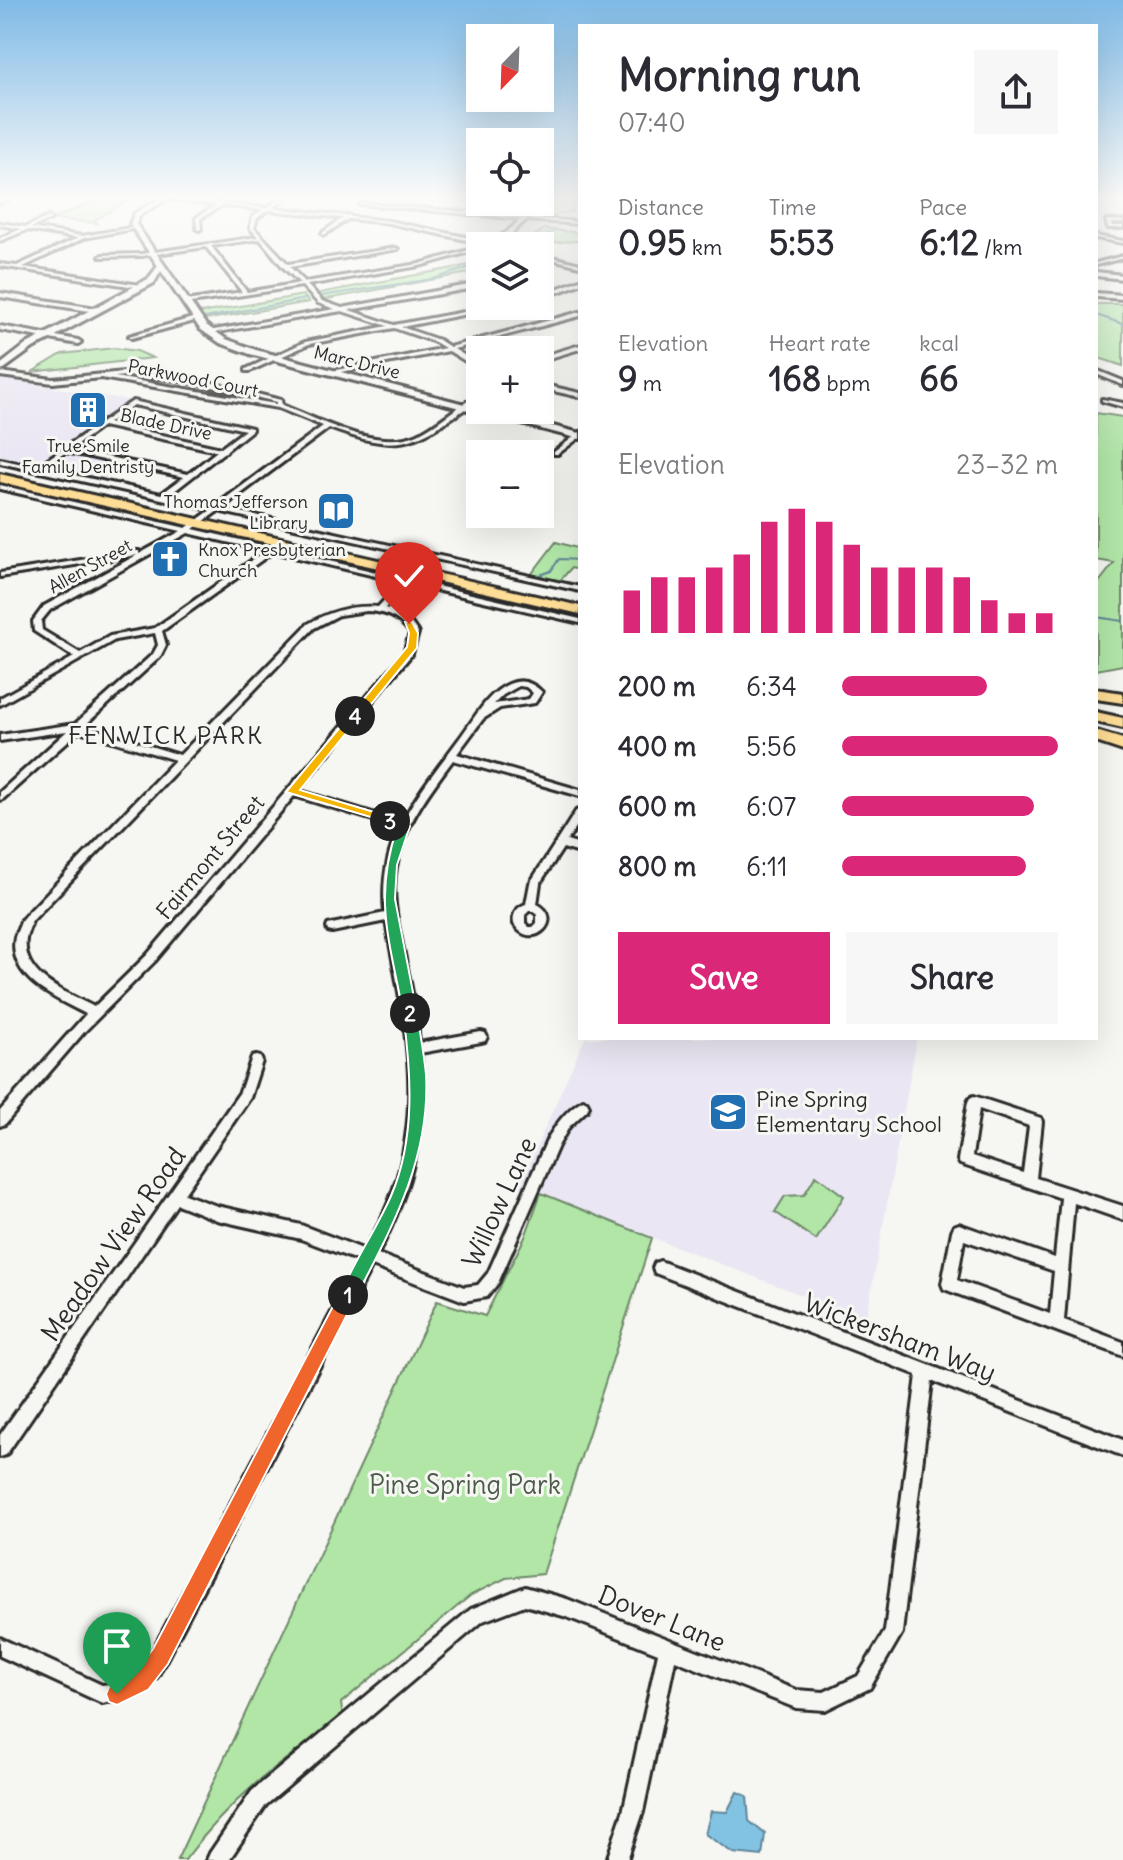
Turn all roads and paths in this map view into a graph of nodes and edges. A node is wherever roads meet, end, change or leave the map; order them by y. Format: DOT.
graph roads {
  1 [pos="132,286"];
  2 [pos="168,286"];
  3 [pos="239,286"];
  4 [pos="290,286"];
  5 [pos="303,286"];
  6 [pos="140,287"];
  7 [pos="466,287"];
  8 [pos="169,290"];
  9 [pos="245,293"];
  10 [pos="0,295"];
  11 [pos="1098,295"];
  12 [pos="1123,297"];
  13 [pos="186,303"];
  14 [pos="96,310"];
  15 [pos="337,310"];
  16 [pos="466,313"];
  17 [pos="578,315"];
  18 [pos="196,319"];
  19 [pos="392,327"];
  20 [pos="0,328"];
  21 [pos="208,333"];
  22 [pos="132,336"];
  23 [pos="48,337"];
  24 [pos="78,342"];
  25 [pos="578,348"];
  26 [pos="450,349"];
  27 [pos="568,351"];
  28 [pos="554,355"];
  29 [pos="578,356"];
  30 [pos="273,357"];
  31 [pos="466,359"];
  32 [pos="1,368"];
  33 [pos="248,370"];
  34 [pos="330,372"];
  35 [pos="1098,373"];
  36 [pos="1123,383"];
  37 [pos="554,389"];
  38 [pos="578,395"];
  39 [pos="1104,400"];
  40 [pos="1123,405"];
  41 [pos="464,407"];
  42 [pos="102,424"];
  43 [pos="328,426"];
  44 [pos="578,435"];
  45 [pos="578,436"];
  46 [pos="66,450"];
  47 [pos="224,451"];
  48 [pos="556,453"];
  49 [pos="0,461"];
  50 [pos="37,469"];
  51 [pos="0,471"];
  52 [pos="190,476"];
  53 [pos="0,478"];
  54 [pos="0,487"];
  55 [pos="108,490"];
  56 [pos="162,497"];
  57 [pos="203,520"];
  58 [pos="276,545"];
  59 [pos="156,548"];
  60 [pos="107,560"];
  61 [pos="115,570"];
  62 [pos="0,575"];
  63 [pos="490,575"];
  64 [pos="406,581"];
  65 [pos="416,583"];
  66 [pos="578,589"];
  67 [pos="500,597"];
  68 [pos="578,599"];
  69 [pos="578,610"];
  70 [pos="384,611"];
  71 [pos="578,620"];
  72 [pos="158,630"];
  73 [pos="80,657"];
  74 [pos="1123,689"];
  75 [pos="1098,693"];
  76 [pos="1098,693"];
  77 [pos="1123,698"];
  78 [pos="0,702"];
  79 [pos="480,717"];
  80 [pos="1098,717"];
  81 [pos="1123,723"];
  82 [pos="77,727"];
  83 [pos="1098,728"];
  84 [pos="1123,733"];
  85 [pos="1098,737"];
  86 [pos="0,738"];
  87 [pos="1123,745"];
  88 [pos="452,756"];
  89 [pos="182,759"];
  90 [pos="292,792"];
  91 [pos="578,792"];
  92 [pos="0,797"];
  93 [pos="578,816"];
  94 [pos="404,826"];
  95 [pos="560,843"];
  96 [pos="578,848"];
  97 [pos="531,908"];
  98 [pos="391,916"];
  99 [pos="332,928"];
  100 [pos="95,1013"];
  101 [pos="481,1037"];
  102 [pos="416,1049"];
  103 [pos="256,1061"];
  104 [pos="583,1106"];
  105 [pos="0,1120"];
  106 [pos="1029,1182"];
  107 [pos="1068,1195"];
  108 [pos="175,1197"];
  109 [pos="1123,1213"];
  110 [pos="368,1256"];
  111 [pos="1061,1267"];
  112 [pos="660,1268"];
  113 [pos="1056,1325"];
  114 [pos="1123,1349"];
  115 [pos="925,1373"];
  116 [pos="1123,1448"];
  117 [pos="0,1449"];
  118 [pos="0,1647"];
  119 [pos="668,1649"];
  120 [pos="217,1860"];
  121 [pos="617,1860"];
  1 -- 6 [label="street"];
  2 -- 8 [label="street, Marc Drive"];
  3 -- 9 [label="street"];
  4 -- 9 [label="street"];
  5 -- 15 [label="street"];
  6 -- 8 [label="street"];
  6 -- 14 [label="street"];
  7 -- 15 [label="street"];
  8 -- 13 [label="street, Marc Drive"];
  9 -- 13 [label="street"];
  10 -- 14 [label="street"];
  11 -- 12 [label="street"];
  13 -- 18 [label="street, Marc Drive"];
  14 -- 23 [label="street"];
  15 -- 19 [label="street"];
  15 -- 21 [label="street"];
  16 -- 19 [label="street"];
  17 -- 26 [label="street"];
  18 -- 21 [label="street, Marc Drive"];
  18 -- 22 [label="street"];
  19 -- 26 [label="street"];
  19 -- 30 [label="street"];
  20 -- 23 [label="street"];
  21 -- 30 [label="street, Marc Drive"];
  23 -- 24 [label="street"];
  23 -- 32 [label="street"];
  25 -- 27 [label="street"];
  26 -- 31 [label="street"];
  26 -- 34 [label="street"];
  27 -- 28 [label="street"];
  27 -- 29 [label="street"];
  30 -- 33 [label="street"];
  30 -- 34 [label="street, Marc Drive"];
  32 -- 43 [label="street, Parkwood Court"];
  34 -- 41 [label="street, Marc Drive"];
  35 -- 36 [label="street"];
  37 -- 38 [label="street"];
  39 -- 40 [label="street"];
  41 -- 43 [label="street, Parkwood Court"];
  41 -- 44 [label="street, Marc Drive"];
  42 -- 46 [label="street"];
  42 -- 47 [label="street, Blade Drive"];
  42 -- 47 [label="street"];
  43 -- 57 [label="street, Allen Street"];
  45 -- 48 [label="street"];
  46 -- 50 [label="street"];
  46 -- 52 [label="street"];
  47 -- 52 [label="street"];
  49 -- 50 [label="street"];
  50 -- 55 [label="street"];
  51 -- 55 [label="highway"];
  52 -- 56 [label="street"];
  53 -- 57 [label="highway"];
  54 -- 57 [label="street"];
  55 -- 56 [label="street"];
  55 -- 57 [label="highway"];
  56 -- 57 [label="street"];
  57 -- 58 [label="highway"];
  57 -- 59 [label="street, Allen Street"];
  57 -- 63 [label="highway"];
  58 -- 64 [label="street"];
  58 -- 67 [label="highway"];
  58 -- 72 [label="street"];
  59 -- 60 [label="street"];
  59 -- 61 [label="street, Allen Street"];
  60 -- 61 [label="street"];
  60 -- 62 [label="street"];
  61 -- 73 [label="street, Allen Street"];
  63 -- 66 [label="street"];
  63 -- 68 [label="highway"];
  64 -- 65 [label="street"];
  64 -- 70 [label="street"];
  65 -- 67 [label="street"];
  65 -- 70 [label="street"];
  67 -- 69 [label="highway"];
  67 -- 71 [label="street"];
  70 -- 89 [label="street"];
  70 -- 90 [label="street, Fairmont Street"];
  72 -- 73 [label="street"];
  72 -- 82 [label="street"];
  73 -- 78 [label="street"];
  74 -- 75 [label="highway"];
  76 -- 77 [label="highway"];
  79 -- 88 [label="street"];
  80 -- 81 [label="highway"];
  82 -- 86 [label="street"];
  82 -- 89 [label="street"];
  82 -- 92 [label="street"];
  83 -- 84 [label="highway"];
  85 -- 87 [label="highway"];
  88 -- 91 [label="street"];
  88 -- 94 [label="street"];
  89 -- 100 [label="street"];
  90 -- 94 [label="street"];
  90 -- 100 [label="street, Fairmont Street"];
  93 -- 95 [label="street"];
  94 -- 98 [label="street"];
  95 -- 96 [label="street"];
  95 -- 97 [label="street"];
  98 -- 99 [label="street"];
  98 -- 102 [label="street"];
  100 -- 105 [label="street, Fairmont Street"];
  101 -- 102 [label="street"];
  102 -- 110 [label="street"];
  103 -- 108 [label="street, Meadow View Road"];
  104 -- 110 [label="street, Willow Lane"];
  106 -- 106 [label="street"];
  106 -- 107 [label="street"];
  107 -- 109 [label="street"];
  107 -- 111 [label="street"];
  108 -- 110 [label="street, Willow Lane"];
  108 -- 117 [label="street, Meadow View Road"];
  110 -- 118 [label="street"];
  111 -- 113 [label="street"];
  111 -- 113 [label="street"];
  112 -- 115 [label="street, Wickersham Way"];
  113 -- 114 [label="street"];
  115 -- 116 [label="street, Wickersham Way"];
  115 -- 119 [label="street, Dover Lane"];
  119 -- 120 [label="street, Dover Lane"];
  119 -- 121 [label="street"];
}
